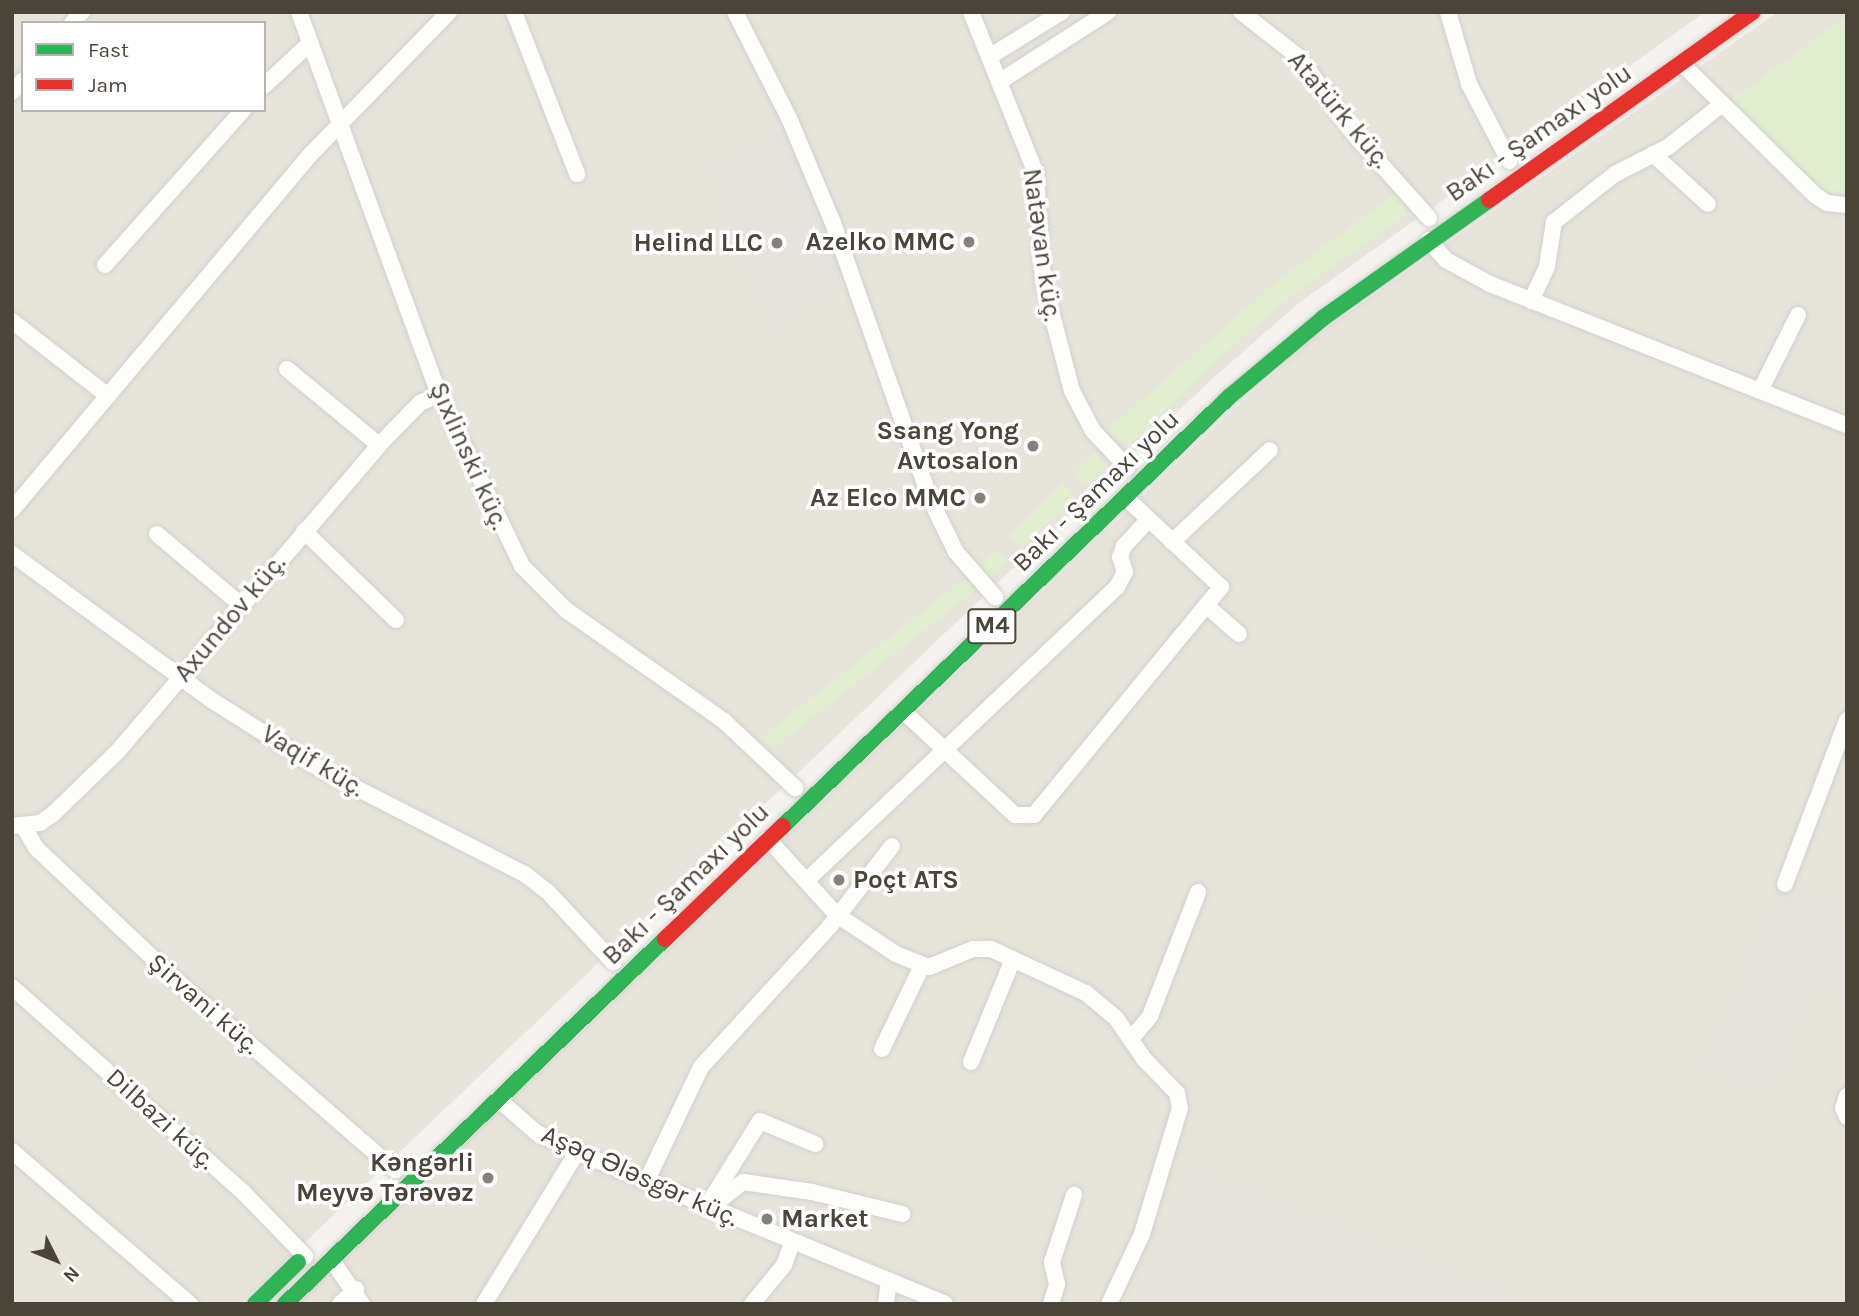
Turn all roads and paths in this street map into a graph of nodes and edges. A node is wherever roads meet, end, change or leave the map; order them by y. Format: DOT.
graph roads {
  1 [pos="299,12"];
  2 [pos="449,12"];
  3 [pos="514,12"];
  4 [pos="735,12"];
  5 [pos="971,12"];
  6 [pos="1062,12"];
  7 [pos="1108,12"];
  8 [pos="1241,12"];
  9 [pos="1448,12"];
  10 [pos="1753,12"];
  11 [pos="308,45"];
  12 [pos="989,57"];
  13 [pos="1681,62"];
  14 [pos="999,82"];
  15 [pos="266,84"];
  16 [pos="1721,105"];
  17 [pos="241,112"];
  18 [pos="342,120"];
  19 [pos="1653,154"];
  20 [pos="1510,161"];
  21 [pos="577,174"];
  22 [pos="1708,204"];
  23 [pos="1847,205"];
  24 [pos="1429,218"];
  25 [pos="1429,240"];
  26 [pos="106,265"];
  27 [pos="1531,301"];
  28 [pos="1798,315"];
  29 [pos="12,321"];
  30 [pos="287,369"];
  31 [pos="1760,391"];
  32 [pos="439,394"];
  33 [pos="108,397"];
  34 [pos="1847,425"];
  35 [pos="379,445"];
  36 [pos="1270,450"];
  37 [pos="1144,451"];
  38 [pos="1123,472"];
  39 [pos="1125,497"];
  40 [pos="12,510"];
  41 [pos="1148,520"];
  42 [pos="304,531"];
  43 [pos="158,534"];
  44 [pos="1172,542"];
  45 [pos="12,554"];
  46 [pos="1010,582"];
  47 [pos="990,601"];
  48 [pos="241,606"];
  49 [pos="1208,607"];
  50 [pos="397,620"];
  51 [pos="1239,634"];
  52 [pos="181,676"];
  53 [pos="903,711"];
  54 [pos="1847,720"];
  55 [pos="944,751"];
  56 [pos="795,788"];
  57 [pos="18,827"];
  58 [pos="768,839"];
  59 [pos="892,846"];
  60 [pos="806,881"];
  61 [pos="1785,884"];
  62 [pos="1198,892"];
  63 [pos="837,915"];
  64 [pos="1013,959"];
  65 [pos="612,963"];
  66 [pos="922,966"];
  67 [pos="12,987"];
  68 [pos="1131,1039"];
  69 [pos="882,1049"];
  70 [pos="971,1062"];
  71 [pos="1847,1096"];
  72 [pos="498,1099"];
  73 [pos="1847,1117"];
  74 [pos="815,1144"];
  75 [pos="12,1151"];
  76 [pos="577,1152"];
  77 [pos="395,1170"];
  78 [pos="646,1182"];
  79 [pos="1074,1195"];
  80 [pos="709,1207"];
  81 [pos="902,1214"];
  82 [pos="792,1243"];
  83 [pos="310,1251"];
  84 [pos="331,1259"];
  85 [pos="889,1280"];
  86 [pos="359,1296"];
  87 [pos="190,1304"];
  88 [pos="255,1304"];
  89 [pos="285,1304"];
  90 [pos="340,1304"];
  91 [pos="484,1304"];
  92 [pos="752,1304"];
  93 [pos="886,1304"];
  94 [pos="945,1304"];
  95 [pos="1051,1304"];
  96 [pos="1109,1304"];
  1 -- 11 [label="street, Şıxlinski küç."];
  2 -- 18 [label="street"];
  3 -- 21 [label="street"];
  4 -- 47 [label="street"];
  5 -- 12 [label="street, Natəvan küç."];
  6 -- 12 [label="street"];
  7 -- 14 [label="street"];
  8 -- 24 [label="street, Atatürk küç."];
  9 -- 20 [label="street"];
  10 -- 13 [label="highway, Bakı - Şamaxı yolu / M4"];
  11 -- 15 [label="street"];
  11 -- 18 [label="street, Şıxlinski küç."];
  12 -- 14 [label="street, Natəvan küç."];
  13 -- 16 [label="street"];
  13 -- 25 [label="highway, Bakı - Şamaxı yolu / M4"];
  14 -- 38 [label="street, Natəvan küç."];
  16 -- 19 [label="street"];
  16 -- 23 [label="street"];
  17 -- 26 [label="street"];
  18 -- 32 [label="street, Şıxlinski küç."];
  18 -- 33 [label="street"];
  19 -- 22 [label="street"];
  19 -- 27 [label="street"];
  25 -- 27 [label="street"];
  25 -- 39 [label="highway, Bakı - Şamaxı yolu / M4"];
  27 -- 31 [label="street"];
  28 -- 31 [label="street"];
  29 -- 33 [label="street"];
  30 -- 35 [label="street"];
  31 -- 34 [label="street"];
  32 -- 35 [label="street, Axundov küç."];
  32 -- 56 [label="street, Şıxlinski küç."];
  33 -- 40 [label="street"];
  35 -- 42 [label="street, Axundov küç."];
  36 -- 44 [label="street"];
  37 -- 38 [label="highway, Bakı - Şamaxı yolu"];
  39 -- 41 [label="street"];
  39 -- 53 [label="highway, Bakı - Şamaxı yolu / M4"];
  41 -- 44 [label="street"];
  41 -- 55 [label="street"];
  42 -- 48 [label="street, Axundov küç."];
  42 -- 50 [label="street"];
  43 -- 48 [label="street"];
  44 -- 49 [label="street"];
  45 -- 52 [label="street, Vaqif küç."];
  46 -- 47 [label="highway, Bakı - Şamaxı yolu / M4"];
  48 -- 52 [label="street, Axundov küç."];
  49 -- 51 [label="street"];
  49 -- 55 [label="street"];
  52 -- 57 [label="street, Axundov küç."];
  52 -- 65 [label="street, Vaqif küç."];
  53 -- 55 [label="street"];
  53 -- 58 [label="highway, Bakı - Şamaxı yolu / M4"];
  54 -- 61 [label="street"];
  55 -- 60 [label="street"];
  57 -- 77 [label="street, Şirvani küç."];
  58 -- 60 [label="street"];
  58 -- 72 [label="highway, Bakı - Şamaxı yolu / M4"];
  59 -- 63 [label="street"];
  60 -- 63 [label="street"];
  62 -- 68 [label="street"];
  63 -- 66 [label="street"];
  63 -- 78 [label="street"];
  64 -- 66 [label="street"];
  64 -- 68 [label="street"];
  64 -- 70 [label="street"];
  66 -- 69 [label="street"];
  67 -- 83 [label="street, Dilbazi küç."];
  68 -- 96 [label="street"];
  71 -- 73 [label="street"];
  72 -- 76 [label="street, Aşəq Ələsgər küç."];
  72 -- 84 [label="highway, Bakı - Şamaxı yolu / M4"];
  74 -- 80 [label="street"];
  75 -- 87 [label="street"];
  76 -- 78 [label="street, Aşəq Ələsgər küç."];
  76 -- 91 [label="street"];
  78 -- 80 [label="street, Aşəq Ələsgər küç."];
  79 -- 95 [label="street"];
  80 -- 81 [label="street"];
  80 -- 82 [label="street, Aşəq Ələsgər küç."];
  82 -- 85 [label="street, Aşəq Ələsgər küç."];
  82 -- 92 [label="street"];
  83 -- 88 [label="highway"];
  84 -- 86 [label="street"];
  84 -- 89 [label="highway, Bakı - Şamaxı yolu / M4"];
  85 -- 93 [label="street"];
  85 -- 94 [label="street, Aşəq Ələsgər küç."];
  86 -- 90 [label="street"];
}
